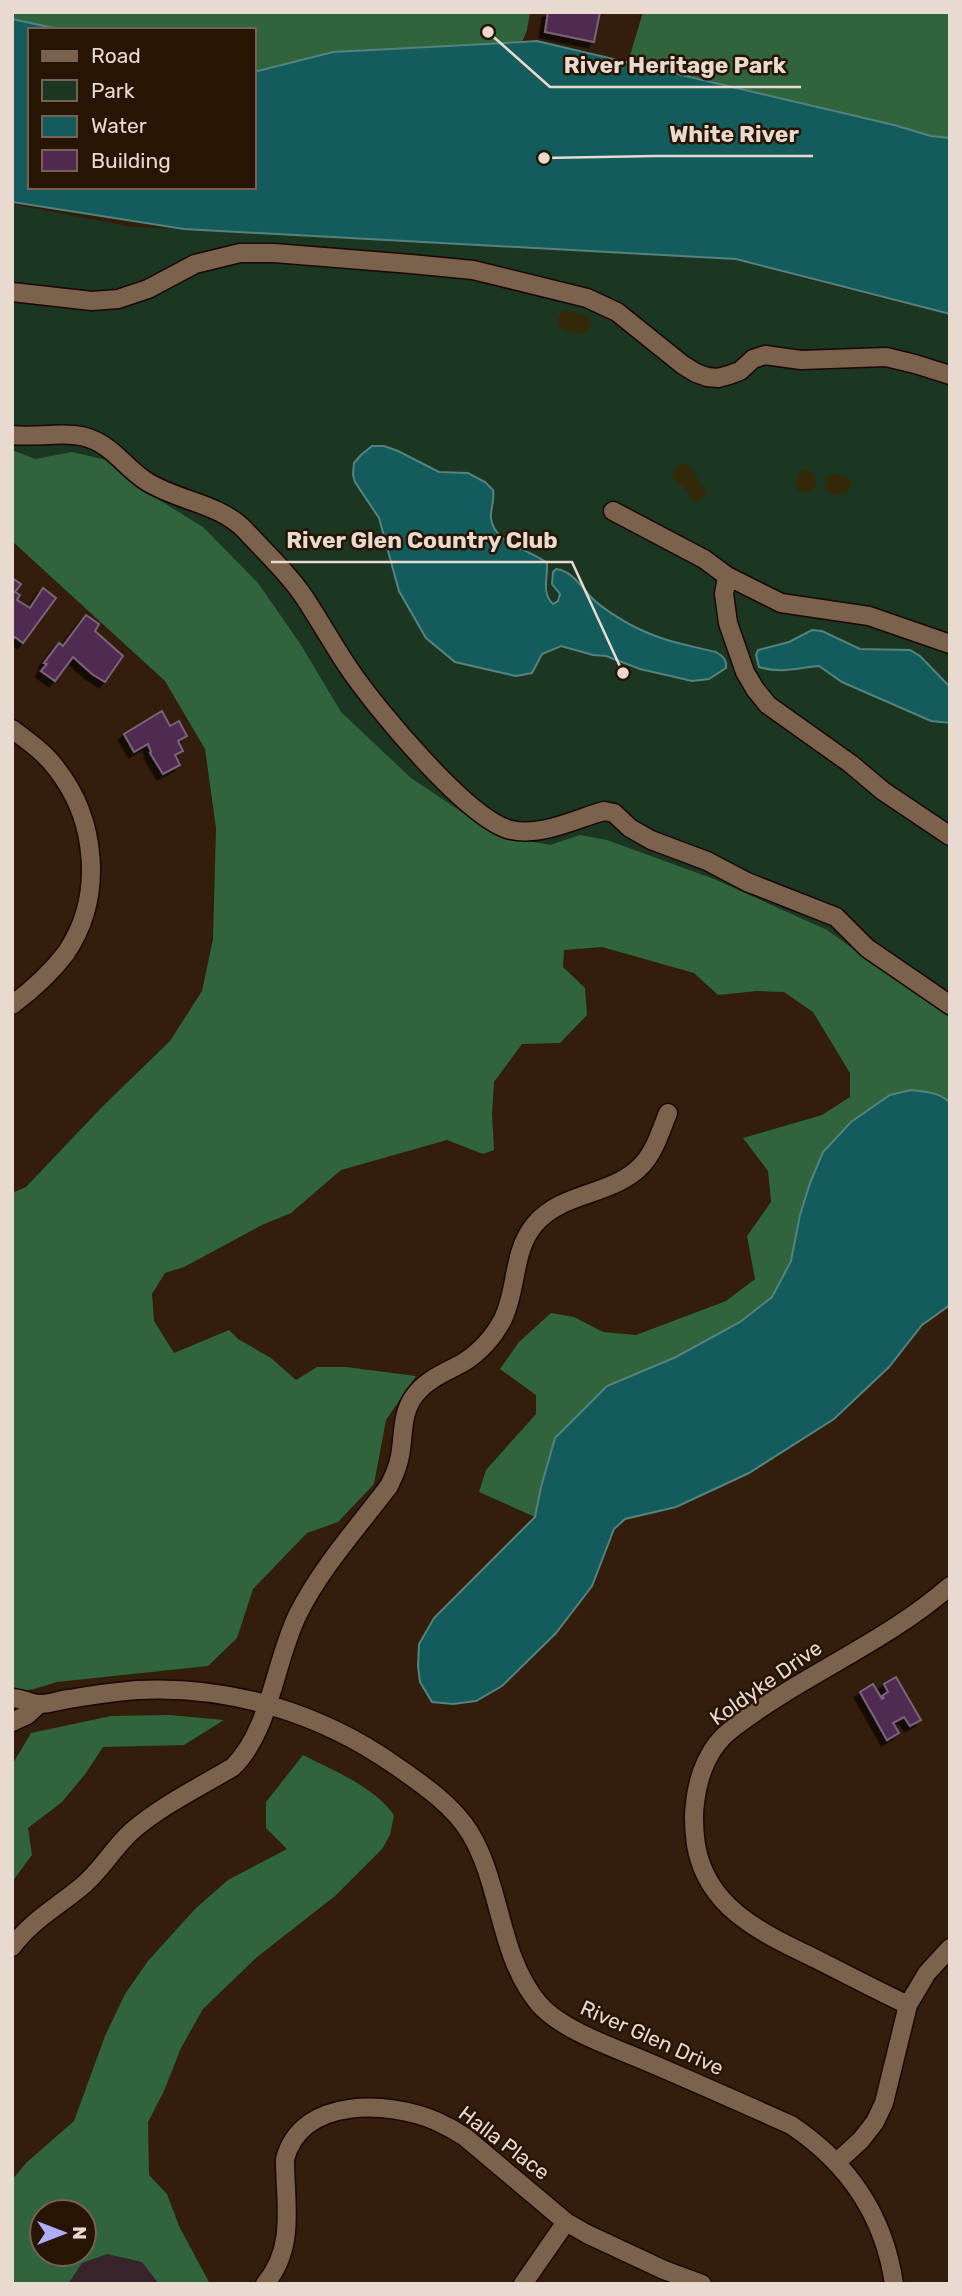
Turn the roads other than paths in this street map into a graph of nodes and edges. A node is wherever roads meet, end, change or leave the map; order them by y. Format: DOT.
graph roads {
  1 [pos="12,292"];
  2 [pos="950,376"];
  3 [pos="12,435"];
  4 [pos="613,511"];
  5 [pos="727,576"];
  6 [pos="950,644"];
  7 [pos="12,729"];
  8 [pos="950,836"];
  9 [pos="12,1005"];
  10 [pos="950,1005"];
  11 [pos="668,1113"];
  12 [pos="950,1586"];
  13 [pos="12,1698"];
  14 [pos="39,1704"];
  15 [pos="268,1704"];
  16 [pos="12,1722"];
  17 [pos="12,1947"];
  18 [pos="950,1948"];
  19 [pos="908,2005"];
  20 [pos="837,2162"];
  21 [pos="566,2222"];
  22 [pos="265,2284"];
  23 [pos="523,2284"];
  24 [pos="702,2284"];
  25 [pos="894,2284"];
  1 -- 2 [label="street"];
  3 -- 10 [label="street"];
  4 -- 5 [label="street"];
  5 -- 6 [label="street"];
  5 -- 8 [label="street"];
  7 -- 9 [label="street"];
  11 -- 15 [label="street"];
  12 -- 19 [label="street, Koldyke Drive"];
  13 -- 14 [label="street, River Glen Drive"];
  14 -- 15 [label="street, River Glen Drive"];
  14 -- 16 [label="street, River Glen Drive"];
  15 -- 17 [label="street"];
  15 -- 20 [label="street, River Glen Drive"];
  18 -- 19 [label="street"];
  19 -- 20 [label="street"];
  20 -- 25 [label="street, River Glen Drive"];
  21 -- 22 [label="street, Halla Place"];
  21 -- 23 [label="street"];
  21 -- 24 [label="street, Halla Place"];
}
